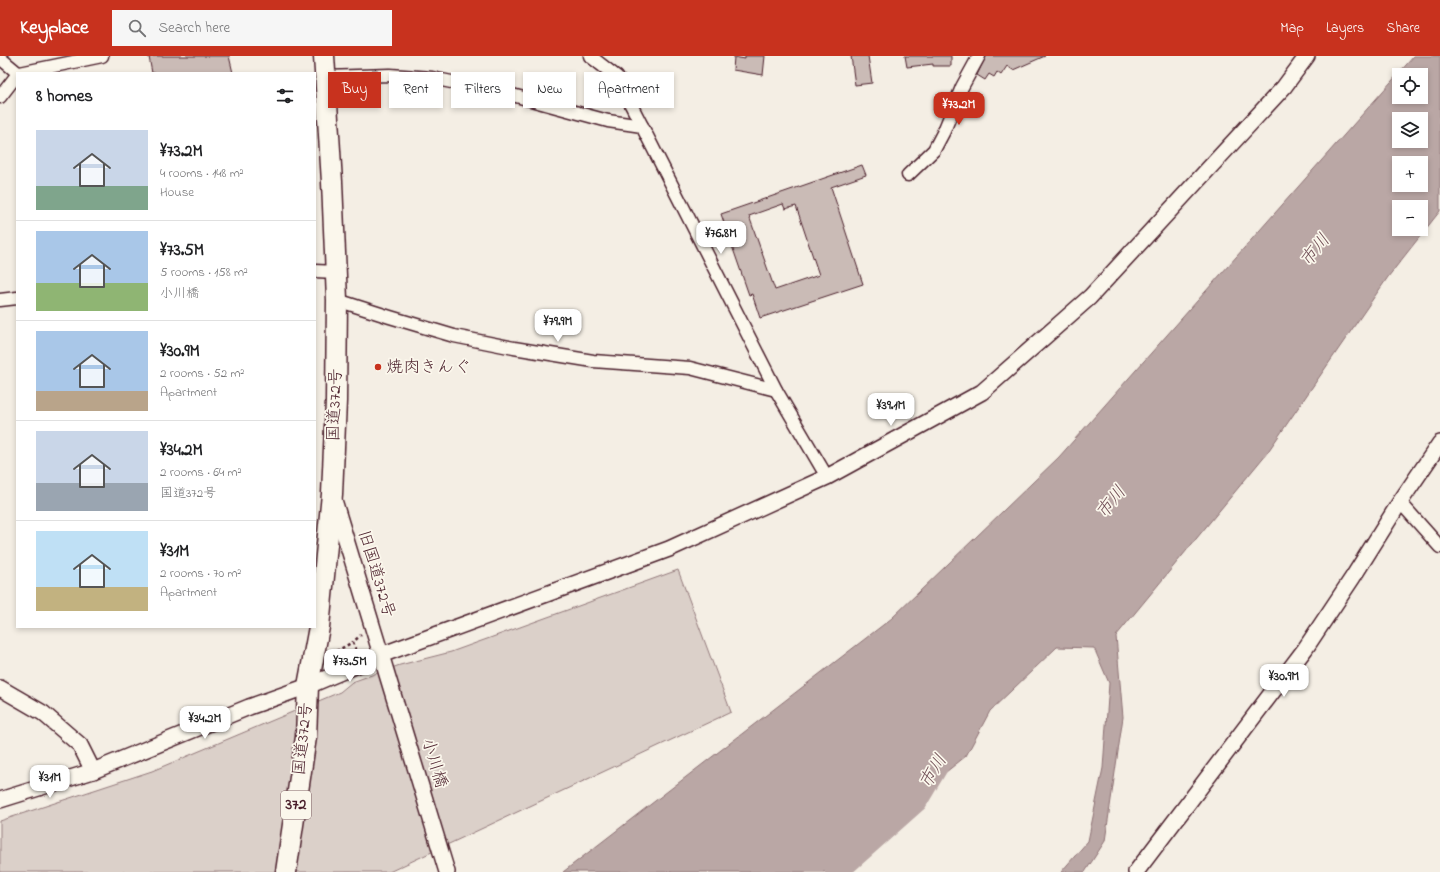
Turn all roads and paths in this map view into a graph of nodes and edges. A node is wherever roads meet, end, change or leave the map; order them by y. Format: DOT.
graph roads {
  1 [pos="102,56"];
  2 [pos="324,56"];
  3 [pos="590,56"];
  4 [pos="979,56"];
  5 [pos="1307,56"];
  6 [pos="0,58"];
  7 [pos="16,72"];
  8 [pos="27,72"];
  9 [pos="16,77"];
  10 [pos="325,77"];
  11 [pos="0,97"];
  12 [pos="642,126"];
  13 [pos="908,175"];
  14 [pos="316,271"];
  15 [pos="336,272"];
  16 [pos="16,298"];
  17 [pos="0,300"];
  18 [pos="337,300"];
  19 [pos="776,390"];
  20 [pos="1440,443"];
  21 [pos="827,477"];
  22 [pos="332,494"];
  23 [pos="1400,502"];
  24 [pos="1440,547"];
  25 [pos="361,635"];
  26 [pos="353,642"];
  27 [pos="356,650"];
  28 [pos="328,656"];
  29 [pos="382,660"];
  30 [pos="308,686"];
  31 [pos="0,688"];
  32 [pos="93,771"];
  33 [pos="0,800"];
  34 [pos="286,872"];
  35 [pos="447,872"];
  36 [pos="1136,872"];
  1 -- 8 [label="street"];
  2 -- 10 [label="highway, 国道372号 / 372"];
  3 -- 12 [label="street"];
  4 -- 13 [label="street"];
  5 -- 21 [label="street"];
  6 -- 7 [label="street"];
  9 -- 11 [label="street"];
  10 -- 12 [label="street"];
  10 -- 15 [label="highway, 国道372号 / 372"];
  12 -- 19 [label="street"];
  14 -- 15 [label="street"];
  15 -- 18 [label="highway, 国道372号 / 372"];
  16 -- 17 [label="street"];
  18 -- 19 [label="street"];
  18 -- 22 [label="highway, 国道372号 / 372"];
  19 -- 21 [label="street"];
  20 -- 23 [label="street"];
  21 -- 29 [label="street"];
  22 -- 29 [label="street, 旧国道372号"];
  22 -- 30 [label="highway, 国道372号 / 372"];
  23 -- 24 [label="street"];
  23 -- 36 [label="street"];
  25 -- 26 [label="path"];
  26 -- 27 [label="path"];
  26 -- 28 [label="path"];
  29 -- 30 [label="street"];
  29 -- 35 [label="street, 小川橋"];
  30 -- 32 [label="street"];
  30 -- 34 [label="highway, 国道372号 / 372"];
  31 -- 32 [label="street"];
  32 -- 33 [label="street"];
}
